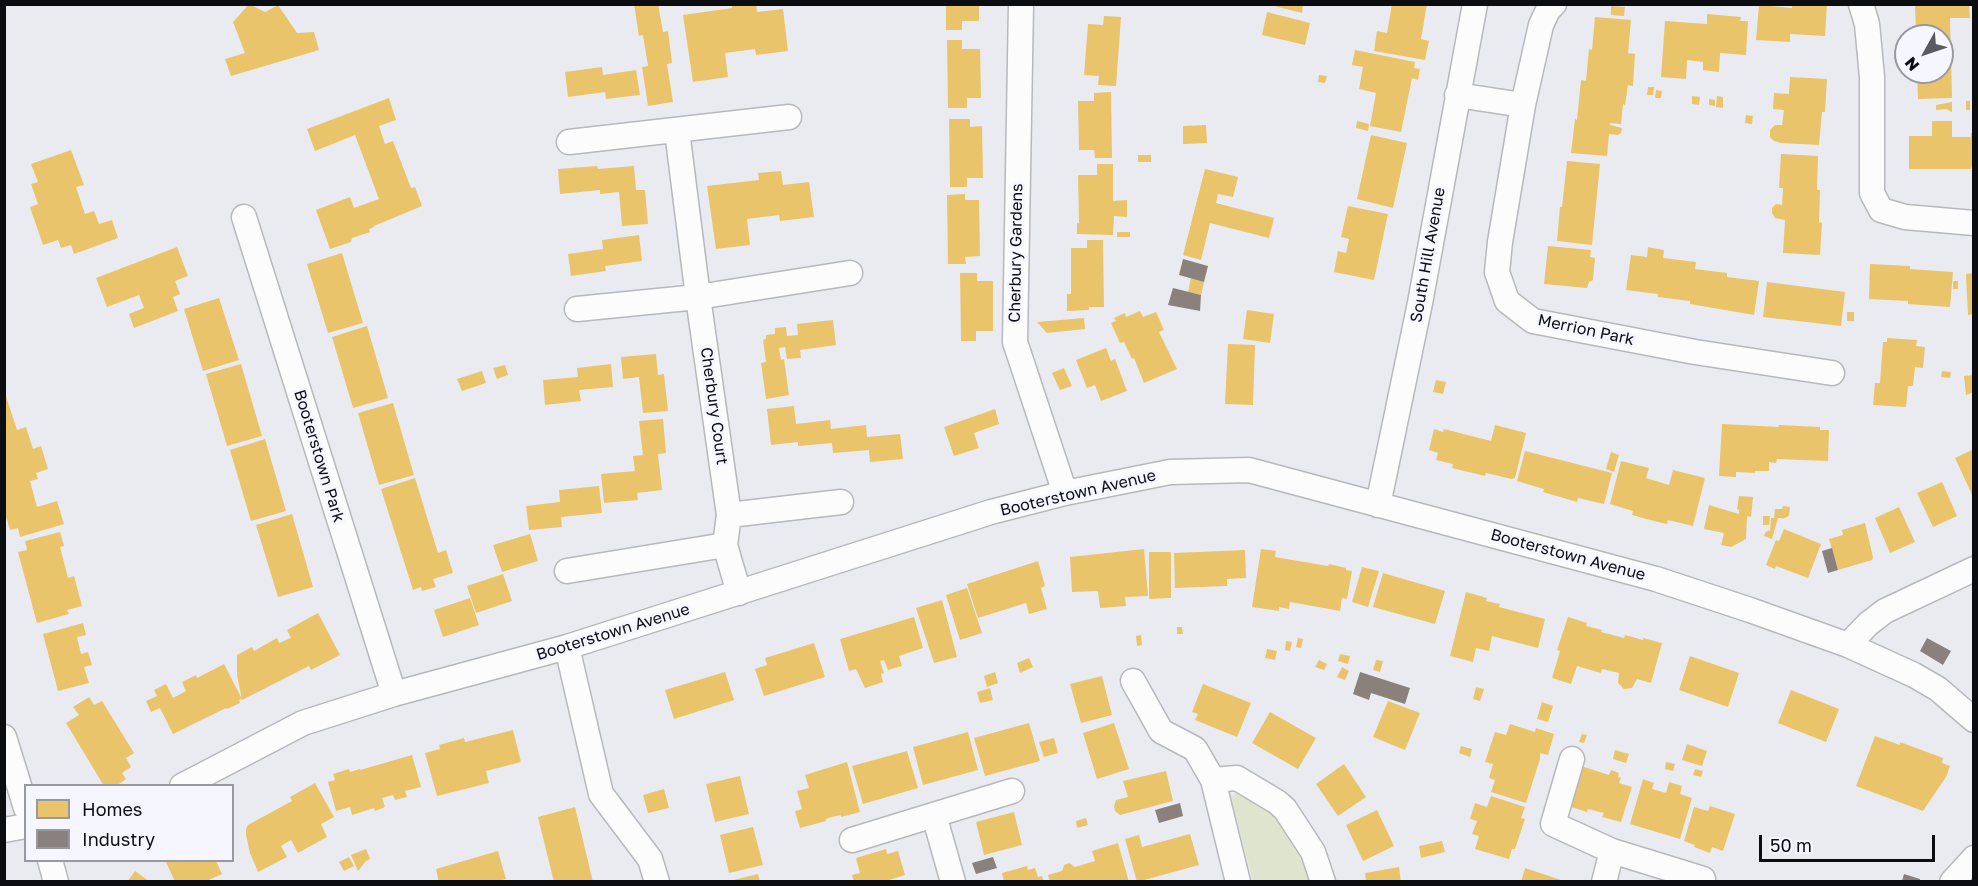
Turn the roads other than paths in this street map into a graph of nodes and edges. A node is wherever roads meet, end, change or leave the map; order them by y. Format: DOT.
graph roads {
  1 [pos="1020,4"];
  2 [pos="1475,4"];
  3 [pos="1554,4"];
  4 [pos="1861,4"];
  5 [pos="1457,95"];
  6 [pos="1523,105"];
  7 [pos="789,117"];
  8 [pos="677,131"];
  9 [pos="569,142"];
  10 [pos="244,217"];
  11 [pos="1974,224"];
  12 [pos="850,273"];
  13 [pos="698,297"];
  14 [pos="577,309"];
  15 [pos="1832,373"];
  16 [pos="1065,493"];
  17 [pos="841,502"];
  18 [pos="1378,505"];
  19 [pos="729,515"];
  20 [pos="725,545"];
  21 [pos="1974,569"];
  22 [pos="567,571"];
  23 [pos="739,593"];
  24 [pos="1848,645"];
  25 [pos="567,647"];
  26 [pos="1133,681"];
  27 [pos="394,694"];
  28 [pos="1974,720"];
  29 [pos="4,737"];
  30 [pos="1572,759"];
  31 [pos="1213,780"];
  32 [pos="186,784"];
  33 [pos="1012,791"];
  34 [pos="24,802"];
  35 [pos="934,815"];
  36 [pos="24,826"];
  37 [pos="4,830"];
  38 [pos="852,840"];
  39 [pos="1612,851"];
  40 [pos="1974,858"];
  41 [pos="50,862"];
  42 [pos="1703,879"];
  43 [pos="56,882"];
  44 [pos="657,882"];
  45 [pos="953,882"];
  46 [pos="1238,882"];
  47 [pos="1323,882"];
  48 [pos="1604,882"];
  49 [pos="1952,882"];
  1 -- 16 [label="street, Cherbury Gardens"];
  2 -- 5 [label="street, South Hill Avenue"];
  3 -- 6 [label="street, Merrion Park"];
  4 -- 11 [label="street"];
  5 -- 6 [label="street"];
  5 -- 18 [label="street, South Hill Avenue"];
  6 -- 15 [label="street, Merrion Park"];
  7 -- 8 [label="street"];
  8 -- 9 [label="street"];
  8 -- 13 [label="street, Cherbury Court"];
  10 -- 27 [label="street, Booterstown Park"];
  12 -- 13 [label="street"];
  13 -- 14 [label="street"];
  13 -- 19 [label="street, Cherbury Court"];
  16 -- 18 [label="street, Booterstown Avenue"];
  16 -- 23 [label="street, Booterstown Avenue"];
  17 -- 19 [label="street"];
  18 -- 24 [label="street, Booterstown Avenue"];
  19 -- 20 [label="street, Cherbury Court"];
  20 -- 22 [label="street"];
  20 -- 23 [label="street, Cherbury Court"];
  21 -- 24 [label="street"];
  23 -- 25 [label="street, Booterstown Avenue"];
  24 -- 28 [label="street, Booterstown Avenue"];
  25 -- 27 [label="street, Booterstown Avenue"];
  25 -- 44 [label="street"];
  26 -- 31 [label="street"];
  27 -- 32 [label="street, Booterstown Avenue"];
  29 -- 34 [label="street"];
  30 -- 39 [label="street"];
  31 -- 46 [label="street"];
  31 -- 47 [label="street"];
  33 -- 35 [label="street"];
  35 -- 38 [label="street"];
  35 -- 45 [label="street"];
  36 -- 37 [label="street"];
  39 -- 42 [label="street"];
  39 -- 48 [label="street"];
  40 -- 49 [label="street"];
  41 -- 43 [label="street"];
}
